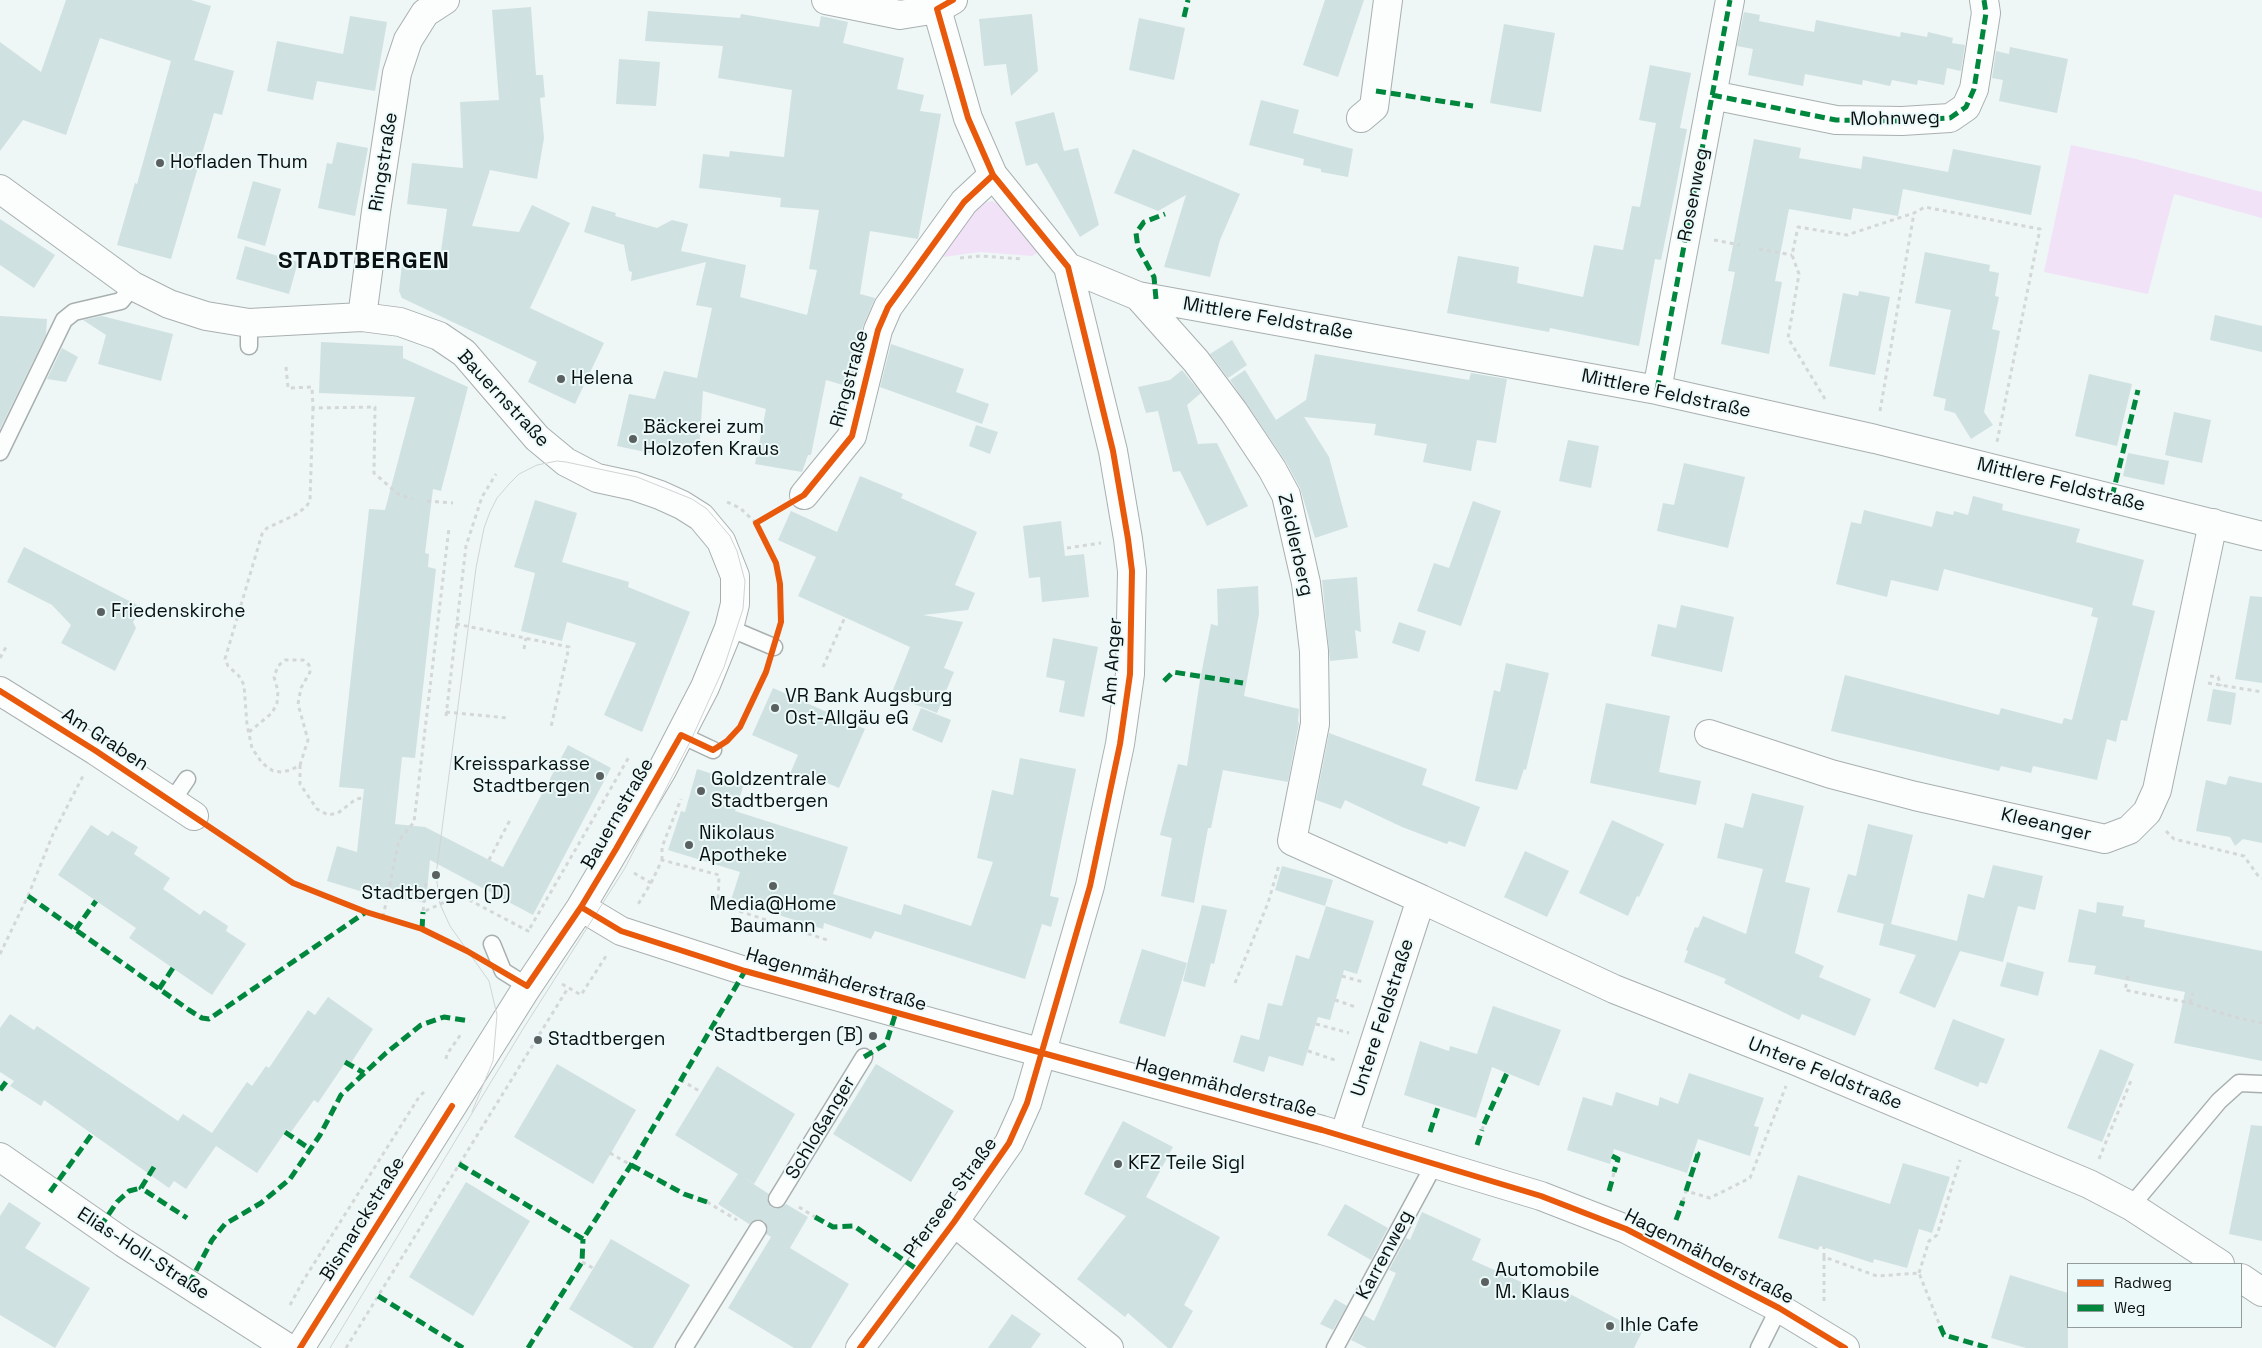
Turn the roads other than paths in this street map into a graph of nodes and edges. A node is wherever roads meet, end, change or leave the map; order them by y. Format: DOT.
graph roads {
  1 [pos="826,0"];
  2 [pos="1388,0"];
  3 [pos="1730,0"];
  4 [pos="1984,0"];
  5 [pos="428,4"];
  6 [pos="945,4"];
  7 [pos="1712,95"];
  8 [pos="1361,118"];
  9 [pos="993,175"];
  10 [pos="0,189"];
  11 [pos="1068,267"];
  12 [pos="133,286"];
  13 [pos="1138,296"];
  14 [pos="362,317"];
  15 [pos="1657,390"];
  16 [pos="0,452"];
  17 [pos="804,494"];
  18 [pos="2213,523"];
  19 [pos="2262,536"];
  20 [pos="730,628"];
  21 [pos="774,646"];
  22 [pos="0,691"];
  23 [pos="1709,734"];
  24 [pos="681,735"];
  25 [pos="713,750"];
  26 [pos="186,779"];
  27 [pos="183,809"];
  28 [pos="1292,841"];
  29 [pos="1421,899"];
  30 [pos="580,907"];
  31 [pos="492,944"];
  32 [pos="527,986"];
  33 [pos="1040,1053"];
  34 [pos="864,1056"];
  35 [pos="2262,1084"];
  36 [pos="1344,1136"];
  37 [pos="0,1157"];
  38 [pos="1435,1163"];
  39 [pos="777,1199"];
  40 [pos="2131,1206"];
  41 [pos="954,1222"];
  42 [pos="758,1230"];
  43 [pos="2218,1263"];
  44 [pos="2242,1279"];
  45 [pos="2262,1292"];
  46 [pos="1779,1308"];
  47 [pos="281,1343"];
  48 [pos="300,1348"];
  49 [pos="684,1348"];
  50 [pos="860,1348"];
  51 [pos="1109,1348"];
  52 [pos="1335,1348"];
  53 [pos="1759,1348"];
  54 [pos="1845,1348"];
  1 -- 6 [label="street"];
  2 -- 8 [label="street"];
  3 -- 7 [label="street, Rosenweg"];
  4 -- 7 [label="street, Mohnweg"];
  5 -- 14 [label="street, Ringstraße"];
  6 -- 9 [label="street"];
  7 -- 15 [label="street, Rosenweg"];
  9 -- 11 [label="street"];
  9 -- 17 [label="street, Ringstraße"];
  10 -- 12 [label="street, Bauernstraße"];
  11 -- 13 [label="street, Mittlere Feldstraße"];
  11 -- 33 [label="street, Am Anger"];
  12 -- 14 [label="street, Bauernstraße"];
  12 -- 16 [label="lane"];
  13 -- 15 [label="street, Mittlere Feldstraße"];
  13 -- 28 [label="street, Zeidlerberg"];
  14 -- 20 [label="street, Bauernstraße"];
  15 -- 18 [label="street, Mittlere Feldstraße"];
  18 -- 19 [label="street, Mittlere Feldstraße"];
  18 -- 23 [label="street, Kleeanger"];
  20 -- 21 [label="lane"];
  20 -- 24 [label="street, Bauernstraße"];
  22 -- 27 [label="street, Am Graben"];
  24 -- 25 [label="lane"];
  24 -- 30 [label="street, Bauernstraße"];
  26 -- 27 [label="lane"];
  28 -- 29 [label="street, Untere Feldstraße"];
  29 -- 36 [label="street, Untere Feldstraße"];
  29 -- 40 [label="street, Untere Feldstraße"];
  30 -- 32 [label="street, Bismarckstraße"];
  30 -- 33 [label="street, Hagenmähderstraße"];
  31 -- 32 [label="lane"];
  32 -- 48 [label="street, Bismarckstraße"];
  33 -- 36 [label="street, Hagenmähderstraße"];
  33 -- 41 [label="street, Pferseer Straße"];
  34 -- 39 [label="lane, Schloßanger"];
  35 -- 40 [label="lane"];
  36 -- 38 [label="street, Hagenmähderstraße"];
  37 -- 47 [label="street, Elias-Holl-Straße"];
  38 -- 46 [label="street, Hagenmähderstraße"];
  38 -- 52 [label="lane, Karrenweg"];
  40 -- 43 [label="street, Untere Feldstraße"];
  41 -- 50 [label="street, Pferseer Straße"];
  41 -- 51 [label="street"];
  42 -- 49 [label="lane"];
  44 -- 45 [label="street"];
  46 -- 53 [label="lane"];
  46 -- 54 [label="street, Hagenmähderstraße"];
}
